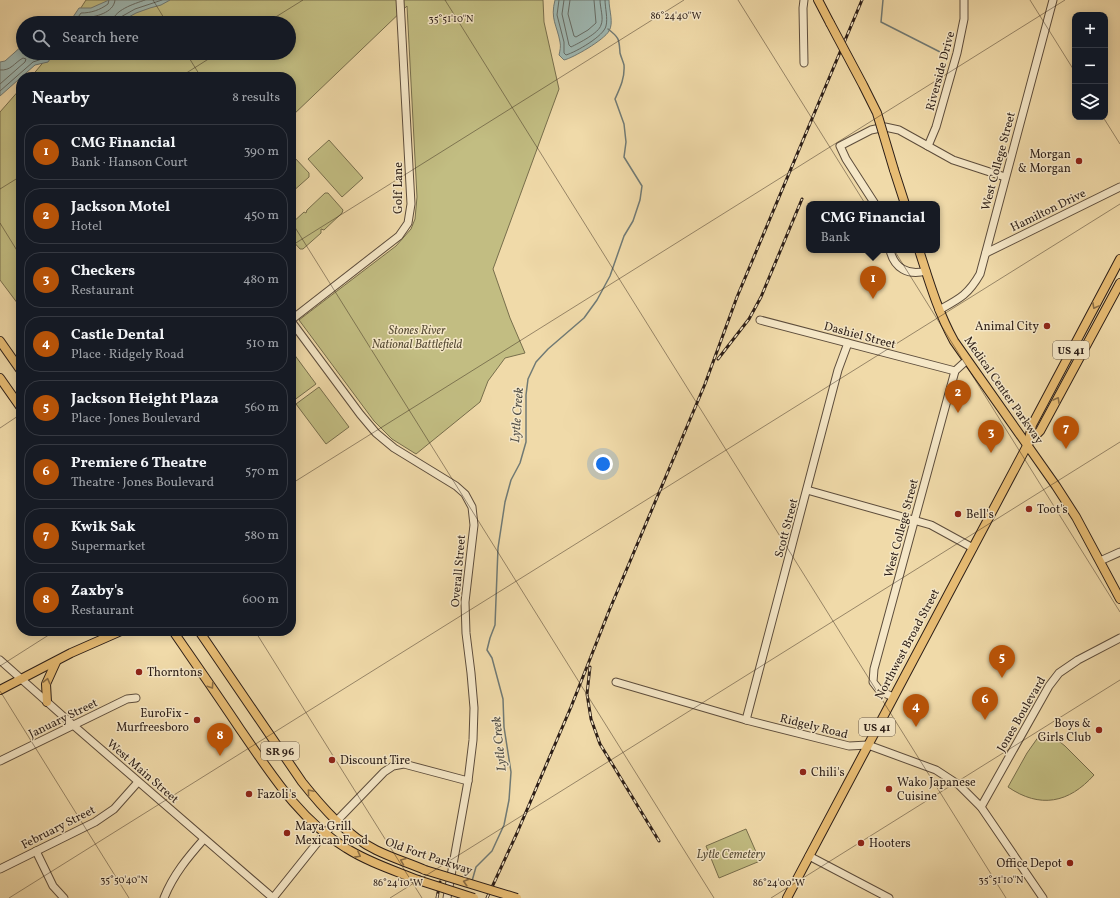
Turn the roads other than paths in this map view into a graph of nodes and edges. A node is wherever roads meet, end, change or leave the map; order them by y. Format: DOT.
graph roads {
  1 [pos="400,0"];
  2 [pos="804,0"];
  3 [pos="818,0"];
  4 [pos="964,0"];
  5 [pos="1053,0"];
  6 [pos="804,63"];
  7 [pos="928,146"];
  8 [pos="1005,177"];
  9 [pos="1120,187"];
  10 [pos="873,201"];
  11 [pos="904,201"];
  12 [pos="890,253"];
  13 [pos="921,253"];
  14 [pos="986,253"];
  15 [pos="1120,259"];
  16 [pos="926,271"];
  17 [pos="1120,283"];
  18 [pos="1105,288"];
  19 [pos="1115,293"];
  20 [pos="939,310"];
  21 [pos="296,316"];
  22 [pos="760,320"];
  23 [pos="296,327"];
  24 [pos="0,341"];
  25 [pos="848,343"];
  26 [pos="967,360"];
  27 [pos="16,364"];
  28 [pos="955,371"];
  29 [pos="0,378"];
  30 [pos="16,401"];
  31 [pos="1028,444"];
  32 [pos="807,490"];
  33 [pos="915,520"];
  34 [pos="973,548"];
  35 [pos="1120,552"];
  36 [pos="1100,562"];
  37 [pos="1120,599"];
  38 [pos="111,636"];
  39 [pos="176,636"];
  40 [pos="202,636"];
  41 [pos="1120,638"];
  42 [pos="0,660"];
  43 [pos="56,662"];
  44 [pos="22,679"];
  45 [pos="616,682"];
  46 [pos="0,690"];
  47 [pos="893,697"];
  48 [pos="136,698"];
  49 [pos="47,702"];
  50 [pos="746,720"];
  51 [pos="73,725"];
  52 [pos="868,745"];
  53 [pos="0,761"];
  54 [pos="468,781"];
  55 [pos="138,782"];
  56 [pos="981,807"];
  57 [pos="337,821"];
  58 [pos="325,834"];
  59 [pos="204,839"];
  60 [pos="36,851"];
  61 [pos="809,856"];
  62 [pos="0,869"];
  63 [pos="64,898"];
  64 [pos="164,898"];
  65 [pos="273,898"];
  66 [pos="447,898"];
  67 [pos="474,898"];
  68 [pos="517,898"];
  69 [pos="787,898"];
  70 [pos="889,898"];
  71 [pos="1044,898"];
  1 -- 21 [label="street, Golf Lane"];
  2 -- 6 [label="street"];
  3 -- 11 [label="main road, bridge"];
  4 -- 7 [label="street, Riverside Drive"];
  5 -- 8 [label="street, West College Street"];
  7 -- 8 [label="street"];
  7 -- 10 [label="street"];
  8 -- 14 [label="street, West College Street"];
  9 -- 14 [label="street, Hamilton Drive"];
  12 -- 16 [label="street"];
  13 -- 16 [label="main road, Medical Center Parkway"];
  14 -- 20 [label="street, West College Street"];
  15 -- 18 [label="main road, Northwest Broad Street / US 41"];
  16 -- 20 [label="main road, Medical Center Parkway"];
  17 -- 19 [label="main road, Northwest Broad Street / US 41"];
  18 -- 19 [label="main road"];
  18 -- 31 [label="main road, Northwest Broad Street / US 41, one-way"];
  31 -- 19 [label="main road, Northwest Broad Street / US 41, one-way"];
  20 -- 26 [label="main road, Medical Center Parkway"];
  22 -- 25 [label="street, Dashiel Street"];
  23 -- 54 [label="street, Overall Street"];
  24 -- 27 [label="main road"];
  25 -- 28 [label="street, Dashiel Street"];
  25 -- 32 [label="street, Scott Street"];
  26 -- 28 [label="street"];
  26 -- 31 [label="main road, Medical Center Parkway"];
  28 -- 33 [label="street, West College Street"];
  29 -- 30 [label="main road"];
  31 -- 34 [label="main road, Northwest Broad Street / US 41"];
  31 -- 36 [label="main road, Medical Center Parkway"];
  32 -- 33 [label="street"];
  32 -- 50 [label="street, Scott Street"];
  33 -- 34 [label="street"];
  33 -- 47 [label="street, West College Street"];
  34 -- 47 [label="main road, Northwest Broad Street / US 41"];
  35 -- 36 [label="street"];
  36 -- 37 [label="main road, Medical Center Parkway"];
  38 -- 43 [label="main road"];
  39 -- 58 [label="main road, Old Fort Parkway / SR 96, one-way"];
  57 -- 40 [label="main road, Old Fort Parkway / SR 96, one-way"];
  41 -- 56 [label="street, Jones Boulevard"];
  42 -- 44 [label="street, West Main Street"];
  43 -- 44 [label="main road"];
  49 -- 43 [label="main road, one-way"];
  44 -- 46 [label="main road"];
  44 -- 49 [label="street, West Main Street"];
  45 -- 50 [label="street, Ridgely Road"];
  47 -- 52 [label="main road, Northwest Broad Street / US 41"];
  48 -- 51 [label="street, January Street"];
  49 -- 51 [label="street, West Main Street"];
  50 -- 52 [label="street, Ridgely Road"];
  51 -- 53 [label="street, January Street"];
  51 -- 55 [label="street, West Main Street"];
  52 -- 56 [label="street, Ridgely Road"];
  52 -- 61 [label="main road, Northwest Broad Street / US 41"];
  54 -- 57 [label="street"];
  54 -- 66 [label="street, Overall Street"];
  55 -- 59 [label="street, West Main Street"];
  55 -- 60 [label="street, February Street"];
  56 -- 71 [label="street, Ridgely Road"];
  57 -- 58 [label="street"];
  68 -- 57 [label="main road, Old Fort Parkway / SR 96, one-way, bridge"];
  58 -- 65 [label="street"];
  58 -- 67 [label="main road, Old Fort Parkway / SR 96, one-way, bridge"];
  59 -- 64 [label="street"];
  59 -- 65 [label="street, West Main Street"];
  60 -- 62 [label="street, February Street"];
  60 -- 63 [label="street"];
  61 -- 69 [label="main road, Northwest Broad Street / US 41"];
  61 -- 70 [label="street"];
}
